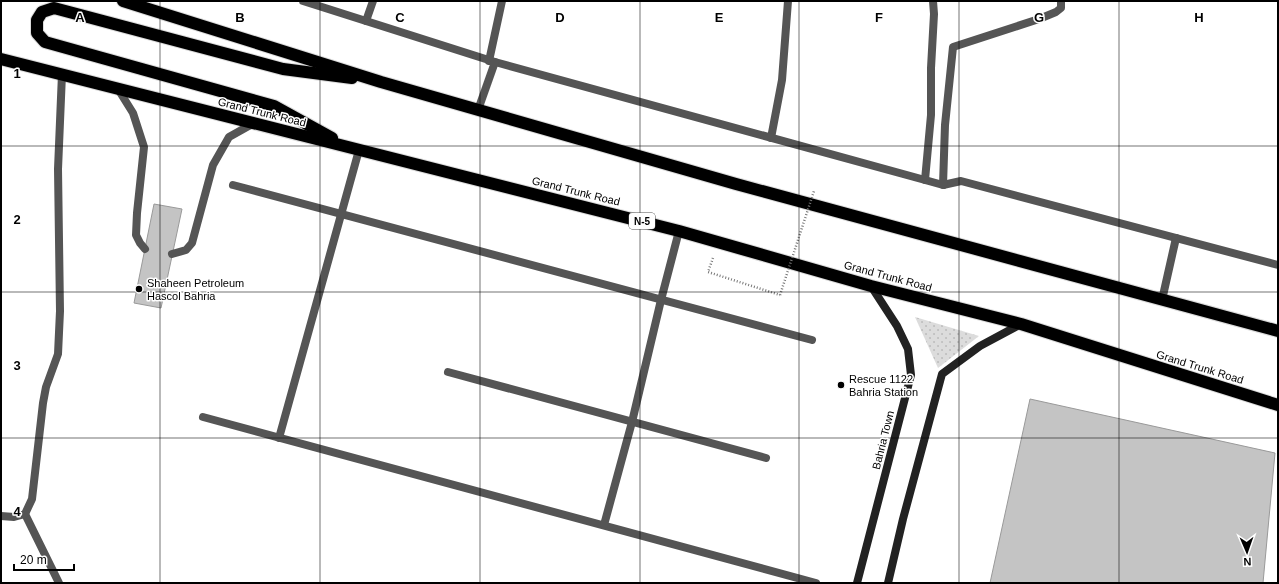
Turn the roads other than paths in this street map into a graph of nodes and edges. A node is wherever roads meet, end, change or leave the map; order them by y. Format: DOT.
graph roads {
  1 [pos="123,1"];
  2 [pos="303,1"];
  3 [pos="373,1"];
  4 [pos="502,1"];
  5 [pos="788,1"];
  6 [pos="933,1"];
  7 [pos="1061,1"];
  8 [pos="366,21"];
  9 [pos="1,59"];
  10 [pos="492,62"];
  11 [pos="62,74"];
  12 [pos="381,82"];
  13 [pos="118,89"];
  14 [pos="478,110"];
  15 [pos="254,123"];
  16 [pos="771,138"];
  17 [pos="347,146"];
  18 [pos="358,150"];
  19 [pos="925,180"];
  20 [pos="943,184"];
  21 [pos="233,185"];
  22 [pos="340,213"];
  23 [pos="679,231"];
  24 [pos="1176,238"];
  25 [pos="145,249"];
  26 [pos="172,254"];
  27 [pos="1278,265"];
  28 [pos="871,286"];
  29 [pos="661,300"];
  30 [pos="1162,300"];
  31 [pos="1021,324"];
  32 [pos="1278,331"];
  33 [pos="812,340"];
  34 [pos="448,372"];
  35 [pos="1278,404"];
  36 [pos="203,417"];
  37 [pos="632,422"];
  38 [pos="279,438"];
  39 [pos="766,458"];
  40 [pos="25,514"];
  41 [pos="1,516"];
  42 [pos="604,525"];
  43 [pos="59,583"];
  44 [pos="816,583"];
  45 [pos="857,583"];
  46 [pos="888,583"];
  1 -- 12 [label="highway"];
  2 -- 8 [label="street"];
  3 -- 8 [label="street"];
  4 -- 10 [label="street"];
  5 -- 16 [label="street"];
  6 -- 19 [label="street"];
  7 -- 20 [label="street"];
  8 -- 10 [label="street"];
  9 -- 11 [label="highway, Grand Trunk Road / N-5"];
  10 -- 14 [label="street"];
  10 -- 16 [label="street"];
  11 -- 13 [label="highway, Grand Trunk Road / N-5"];
  11 -- 40 [label="street"];
  12 -- 14 [label="highway"];
  12 -- 17 [label="highway"];
  13 -- 15 [label="highway, Grand Trunk Road / N-5"];
  13 -- 25 [label="street"];
  14 -- 30 [label="highway"];
  15 -- 17 [label="highway, Grand Trunk Road / N-5"];
  15 -- 26 [label="street"];
  16 -- 19 [label="street"];
  17 -- 18 [label="highway, Grand Trunk Road / N-5"];
  18 -- 22 [label="street"];
  18 -- 23 [label="highway, Grand Trunk Road / N-5"];
  19 -- 20 [label="street"];
  20 -- 24 [label="street"];
  21 -- 22 [label="street"];
  22 -- 29 [label="street"];
  22 -- 38 [label="street"];
  23 -- 28 [label="highway, Grand Trunk Road / N-5"];
  23 -- 29 [label="street"];
  24 -- 27 [label="street"];
  24 -- 30 [label="street"];
  28 -- 31 [label="highway, Grand Trunk Road / N-5"];
  28 -- 45 [label="main road, Bahria Town"];
  29 -- 33 [label="street"];
  29 -- 37 [label="street"];
  30 -- 32 [label="highway"];
  31 -- 35 [label="highway, Grand Trunk Road / N-5"];
  31 -- 46 [label="main road"];
  34 -- 37 [label="street"];
  36 -- 38 [label="street"];
  37 -- 39 [label="street"];
  37 -- 42 [label="street"];
  38 -- 42 [label="street"];
  40 -- 41 [label="street"];
  40 -- 43 [label="street"];
  42 -- 44 [label="street"];
}
